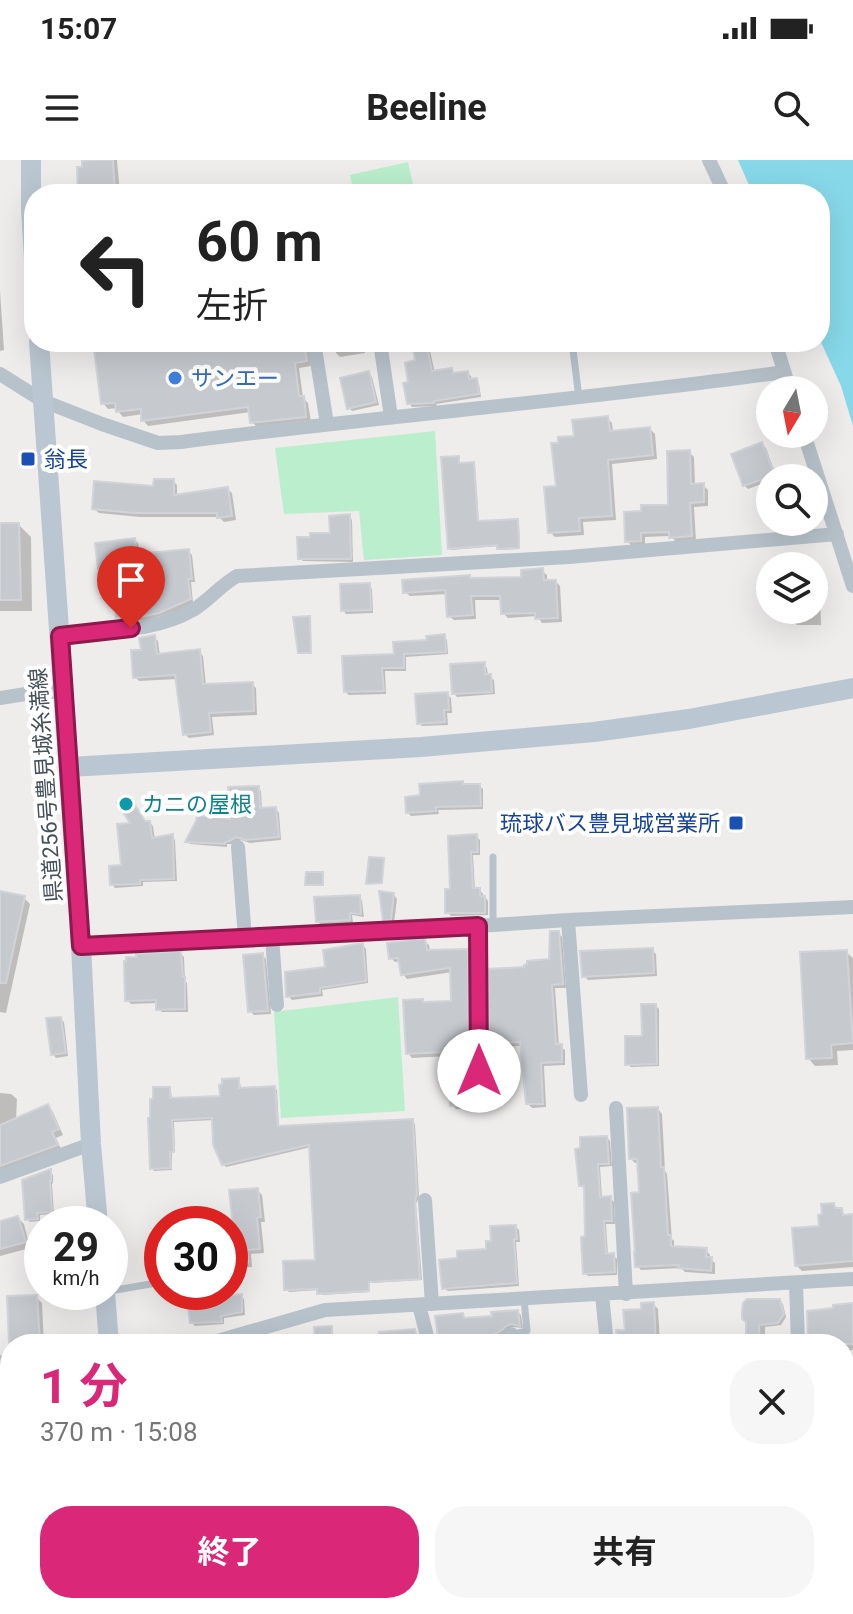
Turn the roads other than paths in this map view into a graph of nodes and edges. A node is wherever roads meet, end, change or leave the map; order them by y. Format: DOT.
graph roads {
  1 [pos="24,160"];
  2 [pos="31,160"];
  3 [pos="709,160"];
  4 [pos="27,184"];
  5 [pos="31,184"];
  6 [pos="720,184"];
  7 [pos="40,352"];
  8 [pos="316,352"];
  9 [pos="381,352"];
  10 [pos="573,352"];
  11 [pos="778,352"];
  12 [pos="784,372"];
  13 [pos="0,374"];
  14 [pos="785,376"];
  15 [pos="579,398"];
  16 [pos="43,401"];
  17 [pos="391,417"];
  18 [pos="327,424"];
  19 [pos="809,448"];
  20 [pos="837,534"];
  21 [pos="853,586"];
  22 [pos="60,636"];
  23 [pos="853,688"];
  24 [pos="64,691"];
  25 [pos="0,698"];
  26 [pos="69,767"];
  27 [pos="238,847"];
  28 [pos="493,857"];
  29 [pos="853,907"];
  30 [pos="568,920"];
  31 [pos="486,926"];
  32 [pos="272,937"];
  33 [pos="245,938"];
  34 [pos="81,946"];
  35 [pos="277,1005"];
  36 [pos="479,1071"];
  37 [pos="581,1095"];
  38 [pos="616,1108"];
  39 [pos="91,1144"];
  40 [pos="0,1177"];
  41 [pos="425,1200"];
  42 [pos="96,1206"];
  43 [pos="853,1279"];
  44 [pos="796,1283"];
  45 [pos="626,1294"];
  46 [pos="602,1295"];
  47 [pos="524,1299"];
  48 [pos="426,1304"];
  49 [pos="108,1310"];
  50 [pos="109,1334"];
  51 [pos="242,1334"];
  52 [pos="428,1334"];
  53 [pos="521,1334"];
  54 [pos="606,1334"];
  55 [pos="798,1334"];
  1 -- 4 [label="main road"];
  2 -- 5 [label="main road"];
  3 -- 6 [label="street"];
  7 -- 16 [label="main road, 県道256号豊見城糸満線"];
  8 -- 18 [label="street"];
  9 -- 17 [label="street"];
  10 -- 15 [label="lane"];
  11 -- 12 [label="street"];
  12 -- 14 [label="street"];
  12 -- 15 [label="street"];
  13 -- 16 [label="street"];
  15 -- 17 [label="street"];
  16 -- 18 [label="street"];
  16 -- 22 [label="main road, 県道256号豊見城糸満線"];
  17 -- 18 [label="street"];
  19 -- 20 [label="street"];
  20 -- 21 [label="street"];
  20 -- 22 [label="street"];
  22 -- 24 [label="main road, 県道256号豊見城糸満線"];
  23 -- 26 [label="main road"];
  24 -- 25 [label="street"];
  24 -- 26 [label="main road, 県道256号豊見城糸満線"];
  26 -- 34 [label="main road, 県道256号豊見城糸満線"];
  27 -- 33 [label="street"];
  28 -- 31 [label="lane"];
  29 -- 30 [label="street"];
  30 -- 31 [label="street"];
  30 -- 37 [label="street"];
  31 -- 32 [label="street"];
  31 -- 36 [label="street"];
  32 -- 33 [label="street"];
  32 -- 35 [label="street"];
  33 -- 34 [label="street"];
  34 -- 39 [label="main road, 県道256号豊見城糸満線"];
  38 -- 45 [label="street"];
  39 -- 40 [label="street"];
  39 -- 42 [label="main road, 県道256号豊見城糸満線"];
  41 -- 48 [label="street"];
  43 -- 44 [label="street"];
  44 -- 45 [label="street"];
  44 -- 55 [label="street"];
  45 -- 46 [label="street"];
  46 -- 47 [label="street"];
  46 -- 54 [label="street"];
  47 -- 48 [label="street"];
  47 -- 53 [label="lane"];
  48 -- 51 [label="street"];
  48 -- 52 [label="street"];
  49 -- 50 [label="main road"];
}
